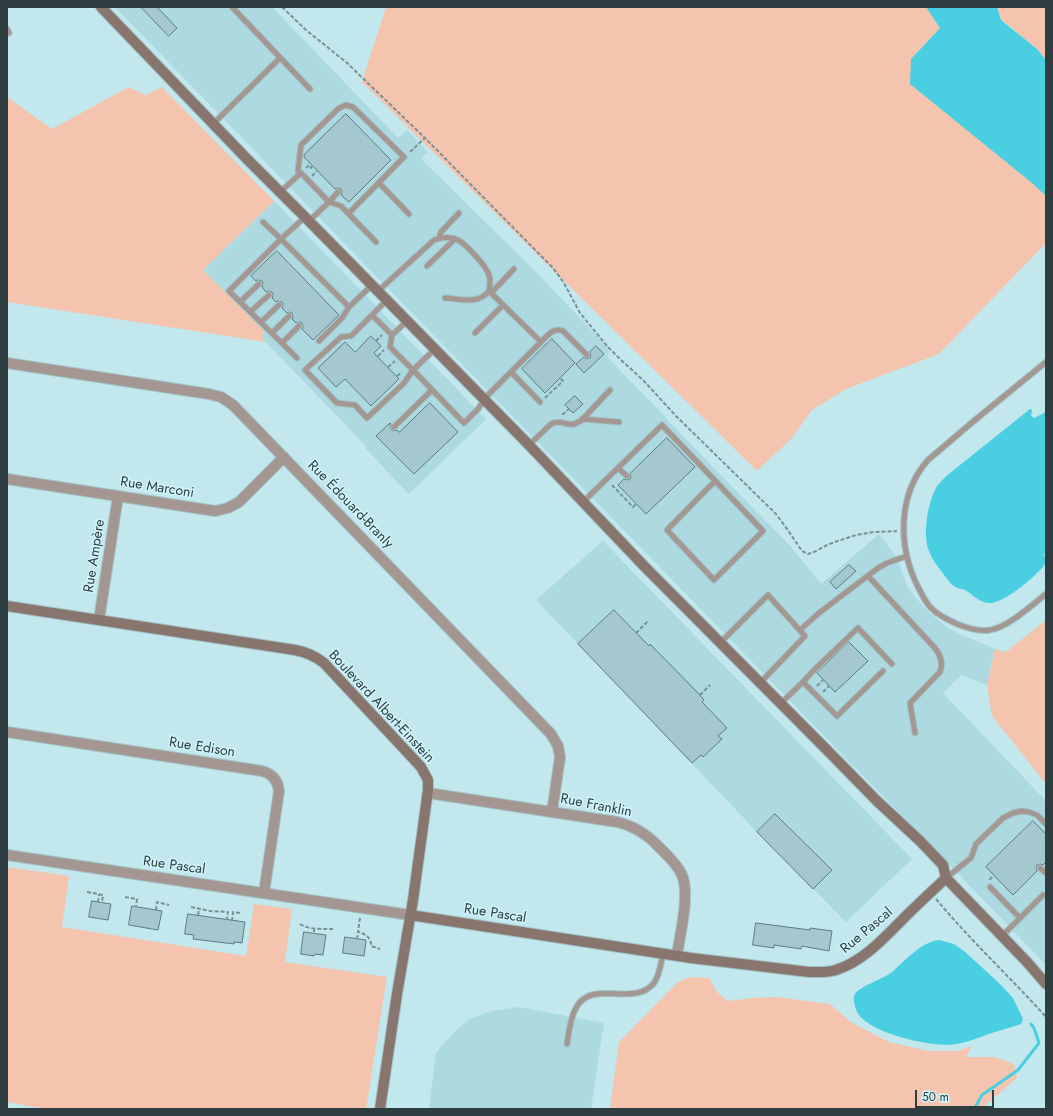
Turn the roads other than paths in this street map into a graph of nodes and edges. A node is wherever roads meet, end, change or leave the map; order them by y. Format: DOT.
graph roads {
  1 [pos="101,7"];
  2 [pos="232,7"];
  3 [pos="280,58"];
  4 [pos="310,89"];
  5 [pos="213,124"];
  6 [pos="380,172"];
  7 [pos="301,173"];
  8 [pos="385,177"];
  9 [pos="379,183"];
  10 [pos="280,192"];
  11 [pos="338,192"];
  12 [pos="329,202"];
  13 [pos="349,213"];
  14 [pos="459,213"];
  15 [pos="409,214"];
  16 [pos="307,219"];
  17 [pos="263,222"];
  18 [pos="439,238"];
  19 [pos="281,239"];
  20 [pos="455,239"];
  21 [pos="376,242"];
  22 [pos="427,266"];
  23 [pos="514,269"];
  24 [pos="259,284"];
  25 [pos="375,288"];
  26 [pos="490,292"];
  27 [pos="269,295"];
  28 [pos="445,298"];
  29 [pos="387,300"];
  30 [pos="240,302"];
  31 [pos="279,305"];
  32 [pos="503,305"];
  33 [pos="349,307"];
  34 [pos="250,312"];
  35 [pos="372,315"];
  36 [pos="290,316"];
  37 [pos="407,321"];
  38 [pos="261,322"];
  39 [pos="299,326"];
  40 [pos="272,333"];
  41 [pos="475,333"];
  42 [pos="392,335"];
  43 [pos="319,341"];
  44 [pos="540,342"];
  45 [pos="282,343"];
  46 [pos="434,349"];
  47 [pos="587,355"];
  48 [pos="297,358"];
  49 [pos="1046,362"];
  50 [pos="7,363"];
  51 [pos="413,370"];
  52 [pos="511,372"];
  53 [pos="432,390"];
  54 [pos="610,390"];
  55 [pos="484,400"];
  56 [pos="540,402"];
  57 [pos="582,419"];
  58 [pos="619,422"];
  59 [pos="394,427"];
  60 [pos="529,445"];
  61 [pos="284,457"];
  62 [pos="618,468"];
  63 [pos="627,476"];
  64 [pos="7,480"];
  65 [pos="715,481"];
  66 [pos="118,496"];
  67 [pos="583,502"];
  68 [pos="907,556"];
  69 [pos="868,576"];
  70 [pos="1046,594"];
  71 [pos="7,606"];
  72 [pos="99,620"];
  73 [pos="800,630"];
  74 [pos="720,643"];
  75 [pos="892,664"];
  76 [pos="883,671"];
  77 [pos="803,682"];
  78 [pos="760,683"];
  79 [pos="781,703"];
  80 [pos="7,732"];
  81 [pos="915,733"];
  82 [pos="428,793"];
  83 [pos="552,812"];
  84 [pos="1046,824"];
  85 [pos="7,855"];
  86 [pos="1040,868"];
  87 [pos="1046,873"];
  88 [pos="946,878"];
  89 [pos="990,887"];
  90 [pos="264,893"];
  91 [pos="1043,895"];
  92 [pos="410,915"];
  93 [pos="1020,918"];
  94 [pos="1002,936"];
  95 [pos="663,953"];
  96 [pos="677,955"];
  97 [pos="1046,984"];
  98 [pos="567,1044"];
  99 [pos="380,1109"];
  1 -- 5 [label="street"];
  2 -- 3 [label="lane"];
  3 -- 4 [label="lane"];
  3 -- 5 [label="lane"];
  5 -- 10 [label="street"];
  6 -- 8 [label="lane"];
  7 -- 8 [label="lane"];
  7 -- 10 [label="lane"];
  7 -- 12 [label="lane"];
  8 -- 9 [label="lane"];
  9 -- 13 [label="lane"];
  9 -- 15 [label="lane"];
  10 -- 16 [label="street"];
  11 -- 12 [label="lane"];
  12 -- 13 [label="lane"];
  12 -- 16 [label="lane"];
  13 -- 21 [label="lane"];
  14 -- 18 [label="lane"];
  16 -- 19 [label="lane"];
  16 -- 25 [label="street"];
  17 -- 19 [label="lane"];
  18 -- 20 [label="lane"];
  18 -- 25 [label="lane"];
  19 -- 30 [label="lane"];
  19 -- 33 [label="lane"];
  20 -- 22 [label="lane"];
  20 -- 26 [label="lane"];
  23 -- 26 [label="lane"];
  24 -- 30 [label="lane"];
  25 -- 29 [label="street"];
  25 -- 33 [label="lane"];
  26 -- 28 [label="lane"];
  26 -- 32 [label="lane"];
  27 -- 34 [label="lane"];
  29 -- 35 [label="lane"];
  29 -- 37 [label="street"];
  30 -- 34 [label="lane"];
  31 -- 38 [label="lane"];
  32 -- 41 [label="lane"];
  32 -- 44 [label="lane"];
  33 -- 43 [label="lane"];
  34 -- 38 [label="lane"];
  35 -- 42 [label="lane"];
  35 -- 51 [label="lane"];
  36 -- 40 [label="lane"];
  37 -- 42 [label="lane"];
  37 -- 46 [label="street"];
  38 -- 40 [label="lane"];
  39 -- 45 [label="lane"];
  40 -- 45 [label="lane"];
  42 -- 51 [label="lane"];
  44 -- 47 [label="lane"];
  44 -- 52 [label="lane"];
  45 -- 48 [label="lane"];
  46 -- 51 [label="lane"];
  46 -- 55 [label="street"];
  49 -- 68 [label="lane"];
  50 -- 61 [label="street, Rue Édouard-Branly"];
  51 -- 53 [label="lane"];
  52 -- 55 [label="lane"];
  52 -- 56 [label="lane"];
  53 -- 55 [label="lane"];
  53 -- 59 [label="lane"];
  54 -- 57 [label="lane"];
  55 -- 60 [label="street"];
  57 -- 58 [label="lane"];
  57 -- 60 [label="lane"];
  60 -- 67 [label="street"];
  61 -- 66 [label="street, Rue Marconi"];
  61 -- 83 [label="street, Rue Édouard-Branly"];
  62 -- 63 [label="lane"];
  62 -- 65 [label="lane"];
  62 -- 67 [label="lane"];
  64 -- 66 [label="street, Rue Marconi"];
  65 -- 65 [label="lane"];
  66 -- 72 [label="street, Rue Ampère"];
  67 -- 74 [label="street"];
  68 -- 69 [label="lane"];
  68 -- 70 [label="lane"];
  69 -- 73 [label="lane"];
  69 -- 81 [label="lane"];
  71 -- 72 [label="street, Boulevard Albert-Einstein"];
  72 -- 82 [label="street, Boulevard Albert-Einstein"];
  73 -- 74 [label="lane"];
  73 -- 78 [label="lane"];
  74 -- 78 [label="street"];
  75 -- 77 [label="lane"];
  76 -- 77 [label="lane"];
  77 -- 79 [label="lane"];
  78 -- 79 [label="street"];
  79 -- 88 [label="street"];
  80 -- 90 [label="street, Rue Edison"];
  82 -- 83 [label="street, Rue Franklin"];
  82 -- 92 [label="street, Boulevard Albert-Einstein"];
  83 -- 96 [label="street, Rue Franklin"];
  84 -- 88 [label="lane"];
  85 -- 90 [label="street, Rue Pascal"];
  86 -- 87 [label="lane"];
  88 -- 94 [label="street"];
  88 -- 96 [label="street, Rue Pascal"];
  89 -- 93 [label="lane"];
  90 -- 92 [label="street, Rue Pascal"];
  91 -- 93 [label="lane"];
  92 -- 95 [label="street, Rue Pascal"];
  92 -- 99 [label="street, Boulevard Albert-Einstein"];
  93 -- 94 [label="lane"];
  94 -- 97 [label="street"];
  95 -- 96 [label="street, Rue Pascal"];
  95 -- 98 [label="lane"];
}
